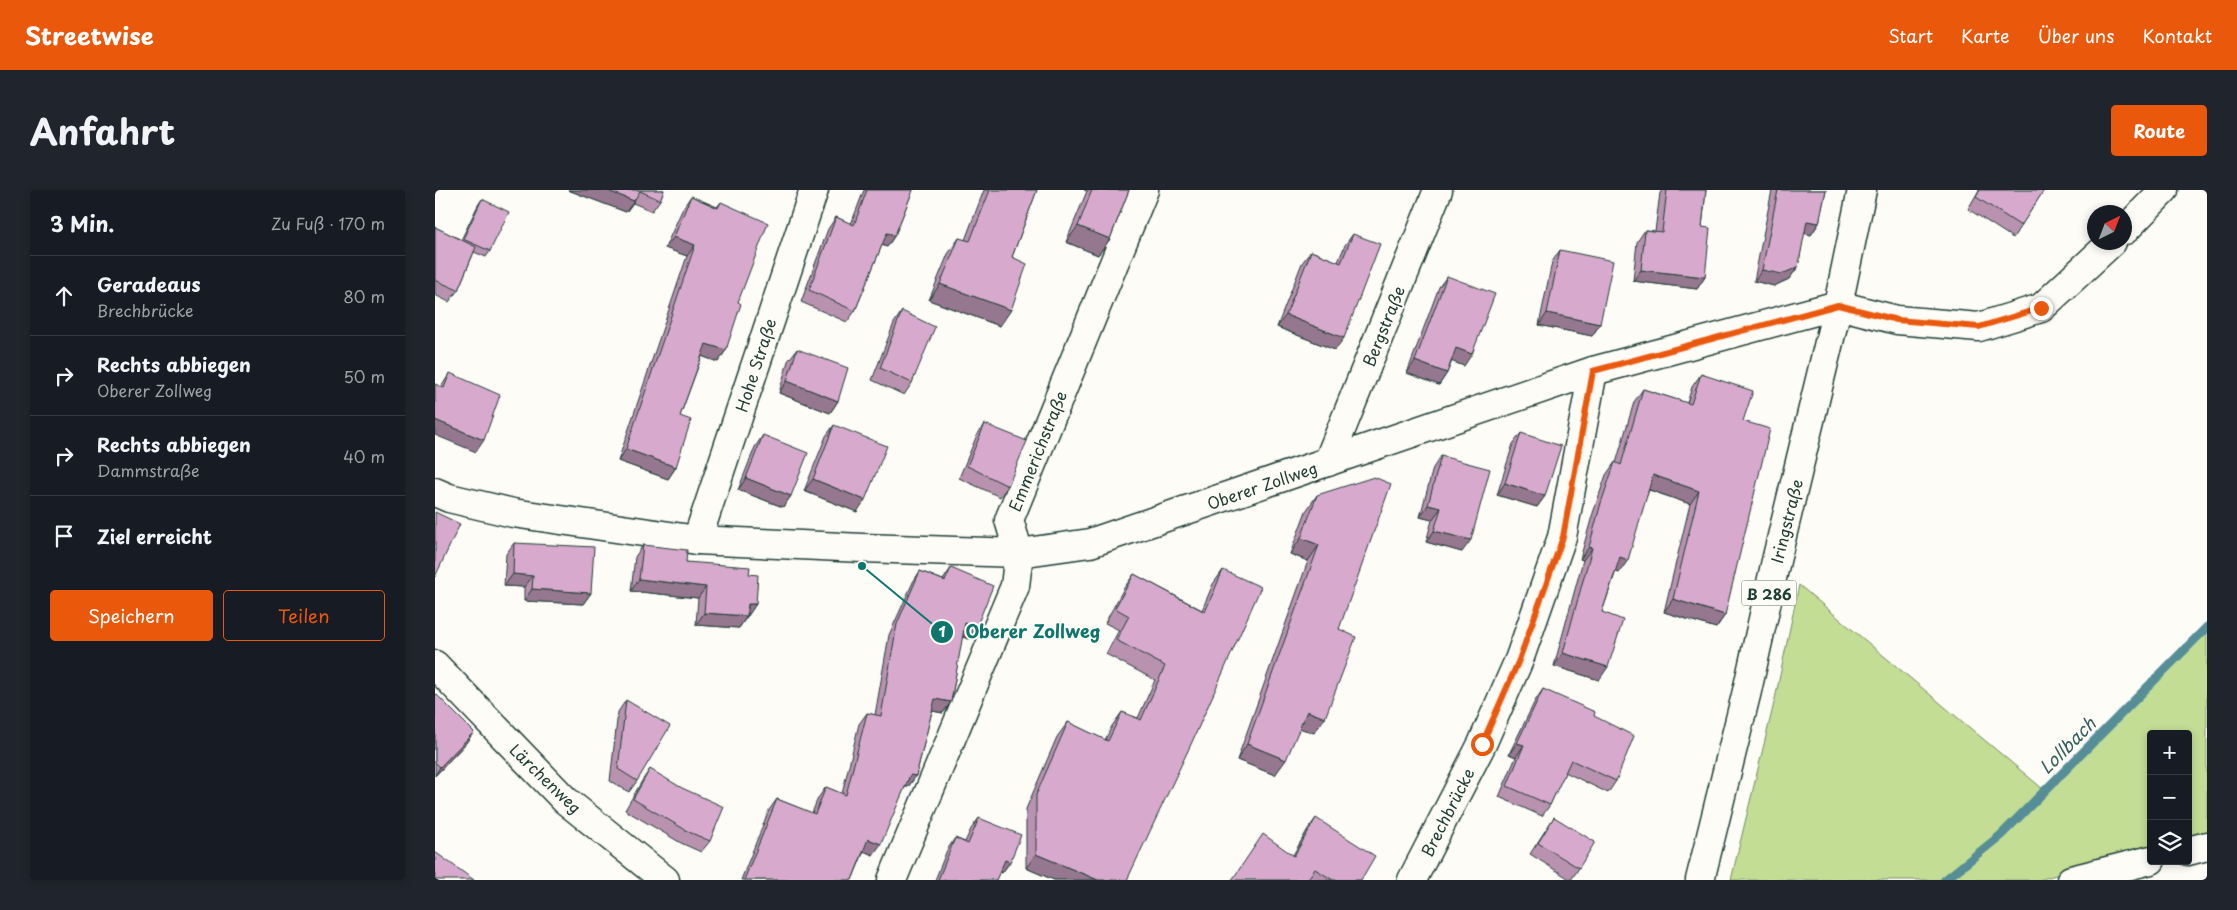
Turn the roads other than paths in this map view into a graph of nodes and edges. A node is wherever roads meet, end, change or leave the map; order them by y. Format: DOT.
graph roads {
  1 [pos="1144,190"];
  2 [pos="1438,190"];
  3 [pos="1862,190"];
  4 [pos="2164,190"];
  5 [pos="805,193"];
  6 [pos="2132,223"];
  7 [pos="2103,250"];
  8 [pos="1838,305"];
  9 [pos="1593,371"];
  10 [pos="1328,462"];
  11 [pos="435,492"];
  12 [pos="697,540"];
  13 [pos="1019,553"];
  14 [pos="435,665"];
  15 [pos="2207,846"];
  16 [pos="2192,850"];
  17 [pos="2147,861"];
  18 [pos="665,880"];
  19 [pos="892,880"];
  20 [pos="1412,880"];
  21 [pos="1700,880"];
  22 [pos="2071,880"];
  1 -- 13 [label="street, Emmerichstraße"];
  2 -- 10 [label="street, Bergstraße"];
  3 -- 8 [label="street, Iringstraße / B 286"];
  4 -- 6 [label="street"];
  5 -- 12 [label="street, Hohe Straße"];
  7 -- 8 [label="street"];
  8 -- 9 [label="street, Oberer Zollweg"];
  8 -- 21 [label="street, Iringstraße / B 286"];
  9 -- 10 [label="street, Oberer Zollweg"];
  9 -- 20 [label="street, Brechbrücke"];
  10 -- 13 [label="street, Oberer Zollweg"];
  11 -- 12 [label="street, Oberer Zollweg"];
  12 -- 13 [label="street, Oberer Zollweg"];
  13 -- 19 [label="street, Emmerichstraße"];
  14 -- 18 [label="street, Lärchenweg"];
  15 -- 16 [label="street"];
  17 -- 22 [label="street"];
}
